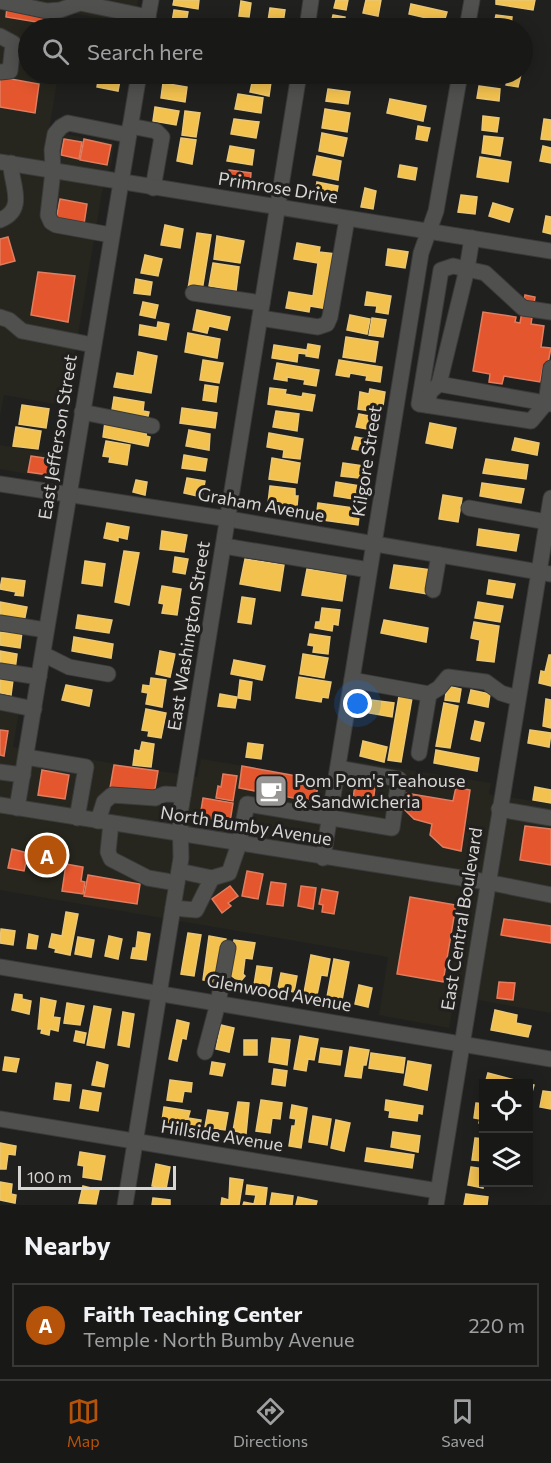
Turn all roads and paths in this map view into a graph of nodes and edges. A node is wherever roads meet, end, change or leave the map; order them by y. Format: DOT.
graph roads {
  1 [pos="151,0"];
  2 [pos="311,0"];
  3 [pos="472,0"];
  4 [pos="0,1"];
  5 [pos="79,1"];
  6 [pos="134,18"];
  7 [pos="148,18"];
  8 [pos="308,18"];
  9 [pos="469,18"];
  10 [pos="7,40"];
  11 [pos="5,71"];
  12 [pos="137,84"];
  13 [pos="297,84"];
  14 [pos="458,84"];
  15 [pos="129,130"];
  16 [pos="5,163"];
  17 [pos="53,171"];
  18 [pos="120,182"];
  19 [pos="153,188"];
  20 [pos="277,208"];
  21 [pos="347,219"];
  22 [pos="0,220"];
  23 [pos="429,231"];
  24 [pos="111,235"];
  25 [pos="472,238"];
  26 [pos="551,251"];
  27 [pos="466,269"];
  28 [pos="194,293"];
  29 [pos="261,311"];
  30 [pos="551,312"];
  31 [pos="0,317"];
  32 [pos="93,345"];
  33 [pos="551,369"];
  34 [pos="439,384"];
  35 [pos="423,404"];
  36 [pos="548,404"];
  37 [pos="82,412"];
  38 [pos="152,426"];
  39 [pos="0,484"];
  40 [pos="69,495"];
  41 [pos="551,498"];
  42 [pos="469,508"];
  43 [pos="229,519"];
  44 [pos="547,522"];
  45 [pos="374,544"];
  46 [pos="224,546"];
  47 [pos="439,555"];
  48 [pos="369,570"];
  49 [pos="545,572"];
  50 [pos="433,590"];
  51 [pos="0,623"];
  52 [pos="46,630"];
  53 [pos="43,654"];
  54 [pos="0,671"];
  55 [pos="108,674"];
  56 [pos="39,678"];
  57 [pos="352,680"];
  58 [pos="429,694"];
  59 [pos="518,698"];
  60 [pos="0,702"];
  61 [pos="34,708"];
  62 [pos="419,753"];
  63 [pos="26,757"];
  64 [pos="338,768"];
  65 [pos="0,772"];
  66 [pos="23,775"];
  67 [pos="183,795"];
  68 [pos="0,805"];
  69 [pos="17,808"];
  70 [pos="499,809"];
  71 [pos="77,818"];
  72 [pos="330,818"];
  73 [pos="551,818"];
  74 [pos="104,822"];
  75 [pos="180,835"];
  76 [pos="239,844"];
  77 [pos="323,858"];
  78 [pos="178,877"];
  79 [pos="212,878"];
  80 [pos="487,882"];
  81 [pos="551,895"];
  82 [pos="173,908"];
  83 [pos="228,948"];
  84 [pos="0,967"];
  85 [pos="160,993"];
  86 [pos="218,1003"];
  87 [pos="462,1044"];
  88 [pos="205,1052"];
  89 [pos="551,1059"];
  90 [pos="0,1119"];
  91 [pos="135,1141"];
  92 [pos="437,1198"];
  93 [pos="125,1205"];
  1 -- 7 [label="street"];
  2 -- 8 [label="street"];
  3 -- 9 [label="street"];
  4 -- 5 [label="street"];
  5 -- 6 [label="street"];
  10 -- 11 [label="street"];
  12 -- 15 [label="street, East Jefferson Street"];
  13 -- 20 [label="street, East Washington Street"];
  14 -- 23 [label="street, Kilgore Street"];
  15 -- 17 [label="street"];
  15 -- 18 [label="street, East Jefferson Street"];
  15 -- 19 [label="street"];
  16 -- 17 [label="street, Primrose Drive"];
  16 -- 22 [label="street"];
  17 -- 18 [label="street, Primrose Drive"];
  17 -- 24 [label="street"];
  18 -- 19 [label="street, Primrose Drive"];
  18 -- 24 [label="street, East Jefferson Street"];
  19 -- 20 [label="street, Primrose Drive"];
  20 -- 21 [label="street, Primrose Drive"];
  20 -- 29 [label="street, East Washington Street"];
  21 -- 23 [label="street, Primrose Drive"];
  21 -- 29 [label="street"];
  23 -- 25 [label="street, Primrose Drive"];
  23 -- 45 [label="street, Kilgore Street"];
  24 -- 32 [label="street, East Jefferson Street"];
  25 -- 26 [label="street, Primrose Drive"];
  25 -- 27 [label="street"];
  27 -- 30 [label="street"];
  27 -- 34 [label="street"];
  27 -- 35 [label="street"];
  28 -- 29 [label="street"];
  29 -- 43 [label="street, East Washington Street"];
  31 -- 32 [label="street"];
  32 -- 37 [label="street, East Jefferson Street"];
  33 -- 36 [label="street"];
  34 -- 35 [label="street"];
  34 -- 36 [label="street"];
  35 -- 36 [label="street"];
  37 -- 38 [label="street"];
  37 -- 40 [label="street, East Jefferson Street"];
  39 -- 40 [label="street, Graham Avenue"];
  40 -- 43 [label="street, Graham Avenue"];
  40 -- 52 [label="street, East Jefferson Street"];
  41 -- 44 [label="street, East Central Boulevard"];
  42 -- 44 [label="street"];
  43 -- 45 [label="street, Graham Avenue"];
  43 -- 46 [label="street, East Washington Street"];
  44 -- 49 [label="street, East Central Boulevard"];
  45 -- 47 [label="street, Graham Avenue"];
  45 -- 48 [label="street, Kilgore Street"];
  46 -- 48 [label="street"];
  46 -- 67 [label="street, East Washington Street"];
  47 -- 49 [label="street, Graham Avenue"];
  47 -- 50 [label="street"];
  48 -- 57 [label="street, Kilgore Street"];
  49 -- 59 [label="street, East Central Boulevard"];
  51 -- 52 [label="street"];
  52 -- 53 [label="street, East Jefferson Street"];
  53 -- 55 [label="street"];
  53 -- 56 [label="street, East Jefferson Street"];
  54 -- 56 [label="street"];
  56 -- 61 [label="street, East Jefferson Street"];
  57 -- 58 [label="street"];
  57 -- 64 [label="street, Kilgore Street"];
  58 -- 59 [label="street"];
  58 -- 62 [label="street"];
  59 -- 70 [label="street, East Central Boulevard"];
  60 -- 61 [label="street"];
  61 -- 63 [label="street, East Jefferson Street"];
  63 -- 66 [label="street, East Jefferson Street"];
  63 -- 71 [label="street"];
  64 -- 72 [label="street, Kilgore Street"];
  64 -- 72 [label="street"];
  65 -- 66 [label="street"];
  66 -- 69 [label="street, East Jefferson Street"];
  67 -- 74 [label="street"];
  67 -- 75 [label="street, East Washington Street"];
  68 -- 69 [label="street, North Bumby Avenue"];
  69 -- 71 [label="street, North Bumby Avenue"];
  70 -- 73 [label="street"];
  70 -- 80 [label="street, East Central Boulevard"];
  71 -- 74 [label="street, North Bumby Avenue"];
  72 -- 76 [label="street"];
  72 -- 77 [label="street, Kilgore Street"];
  74 -- 75 [label="street, North Bumby Avenue"];
  74 -- 78 [label="street"];
  75 -- 76 [label="street, North Bumby Avenue"];
  75 -- 78 [label="street, East Washington Street"];
  76 -- 77 [label="street, North Bumby Avenue"];
  76 -- 79 [label="street"];
  77 -- 80 [label="street, North Bumby Avenue"];
  78 -- 79 [label="street"];
  78 -- 82 [label="street, East Washington Street"];
  79 -- 82 [label="street"];
  80 -- 81 [label="street, North Bumby Avenue"];
  80 -- 87 [label="street, East Central Boulevard"];
  82 -- 85 [label="street, East Washington Street"];
  83 -- 86 [label="street"];
  84 -- 85 [label="street, Glenwood Avenue"];
  85 -- 86 [label="street, Glenwood Avenue"];
  85 -- 91 [label="street, East Washington Street"];
  86 -- 87 [label="street, Glenwood Avenue"];
  86 -- 88 [label="street"];
  87 -- 89 [label="street, Glenwood Avenue"];
  87 -- 92 [label="street, East Central Boulevard"];
  90 -- 91 [label="street, Hillside Avenue"];
  91 -- 92 [label="street, Hillside Avenue"];
  91 -- 93 [label="street, East Washington Street"];
}
